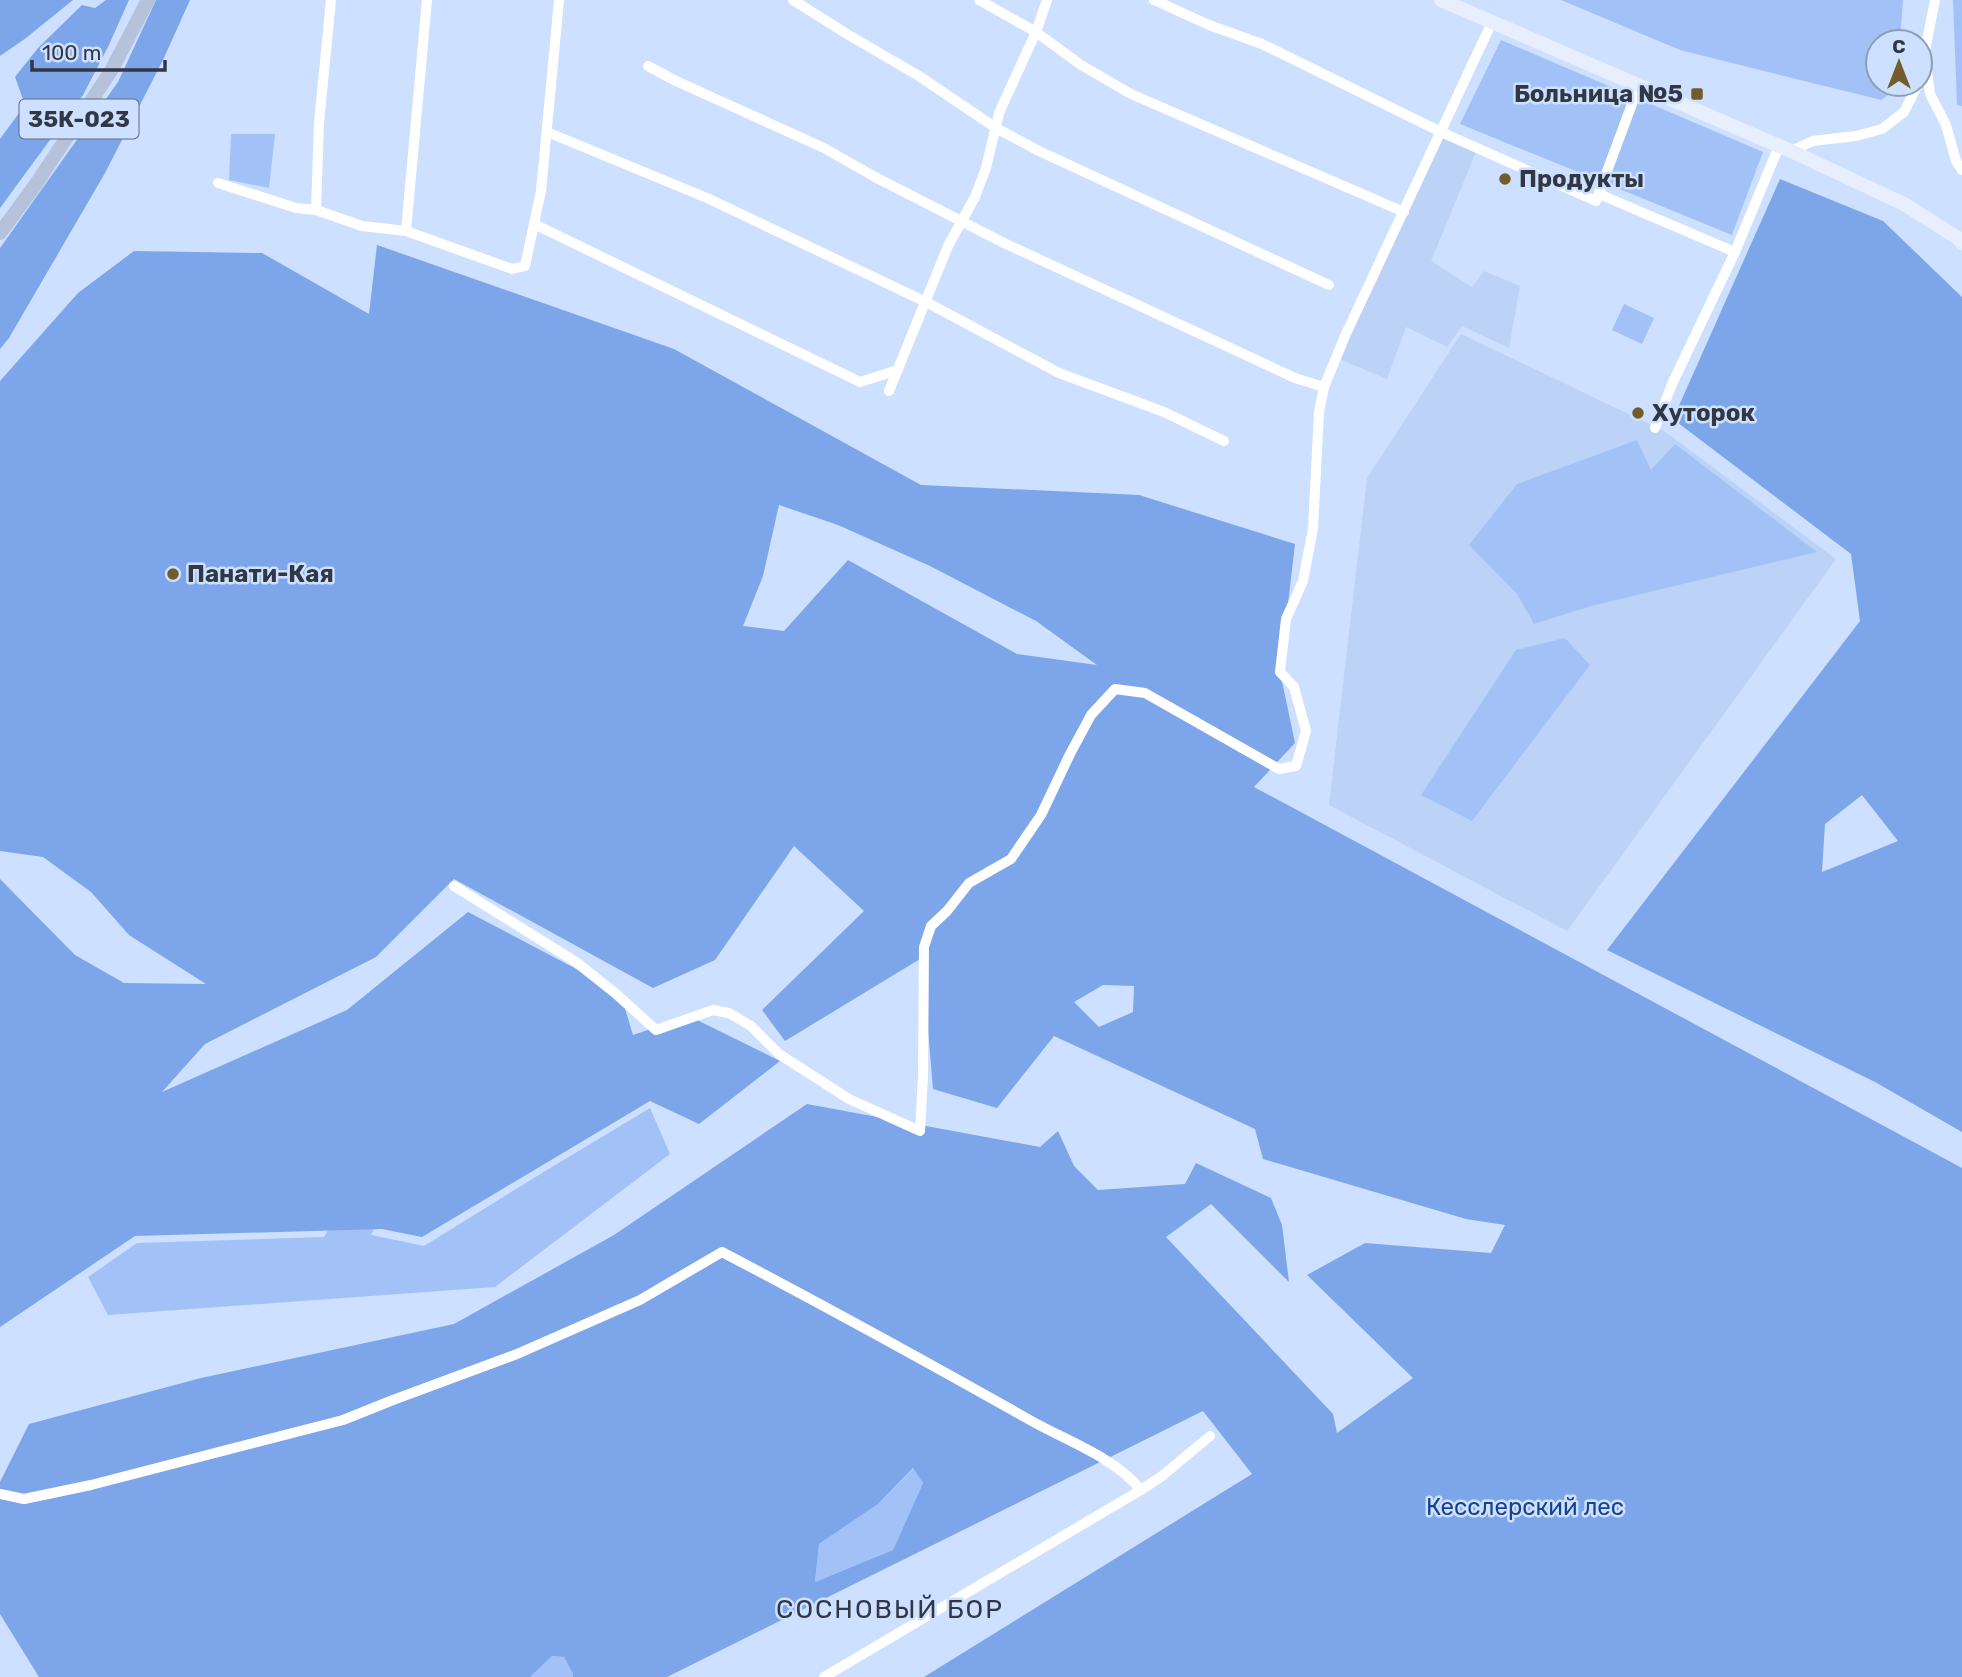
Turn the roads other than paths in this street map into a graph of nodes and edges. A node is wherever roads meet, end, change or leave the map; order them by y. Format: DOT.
graph roads {
  1 [pos="148,0"];
  2 [pos="331,0"];
  3 [pos="427,0"];
  4 [pos="559,0"];
  5 [pos="793,0"];
  6 [pos="979,0"];
  7 [pos="1047,0"];
  8 [pos="1154,0"];
  9 [pos="1441,0"];
  10 [pos="1935,0"];
  11 [pos="1492,22"];
  12 [pos="1930,28"];
  13 [pos="1036,32"];
  14 [pos="648,65"];
  15 [pos="1639,85"];
  16 [pos="1911,98"];
  17 [pos="1932,98"];
  18 [pos="996,128"];
  19 [pos="547,132"];
  20 [pos="1441,132"];
  21 [pos="1785,148"];
  22 [pos="1962,170"];
  23 [pos="218,183"];
  24 [pos="1597,198"];
  25 [pos="316,210"];
  26 [pos="1404,212"];
  27 [pos="961,220"];
  28 [pos="534,224"];
  29 [pos="406,231"];
  30 [pos="0,233"];
  31 [pos="1962,243"];
  32 [pos="1735,253"];
  33 [pos="1328,285"];
  34 [pos="926,302"];
  35 [pos="898,370"];
  36 [pos="1324,387"];
  37 [pos="890,391"];
  38 [pos="1655,428"];
  39 [pos="1224,440"];
  40 [pos="454,886"];
  41 [pos="1210,1436"];
  42 [pos="1141,1490"];
  43 [pos="0,1493"];
  44 [pos="824,1677"];
  1 -- 30 [label="main road, 35К-023"];
  2 -- 25 [label="street"];
  3 -- 29 [label="street"];
  4 -- 19 [label="street"];
  5 -- 18 [label="street"];
  6 -- 13 [label="street"];
  7 -- 13 [label="street"];
  8 -- 20 [label="street"];
  9 -- 11 [label="main road"];
  10 -- 12 [label="street"];
  11 -- 15 [label="main road"];
  11 -- 20 [label="street"];
  13 -- 18 [label="street"];
  13 -- 26 [label="street"];
  14 -- 27 [label="street"];
  15 -- 21 [label="main road"];
  15 -- 24 [label="street"];
  16 -- 21 [label="street"];
  17 -- 22 [label="street"];
  18 -- 27 [label="street"];
  18 -- 33 [label="street"];
  19 -- 28 [label="street"];
  19 -- 34 [label="street"];
  20 -- 24 [label="street"];
  20 -- 26 [label="street"];
  21 -- 31 [label="main road"];
  21 -- 32 [label="street"];
  23 -- 25 [label="street"];
  24 -- 32 [label="street"];
  25 -- 29 [label="street"];
  26 -- 36 [label="street"];
  27 -- 34 [label="street"];
  27 -- 36 [label="street"];
  28 -- 29 [label="street"];
  28 -- 35 [label="street"];
  32 -- 38 [label="street"];
  34 -- 35 [label="street"];
  34 -- 39 [label="street"];
  35 -- 37 [label="street"];
  36 -- 40 [label="street"];
  41 -- 42 [label="street"];
  42 -- 43 [label="street"];
  42 -- 44 [label="street"];
}
